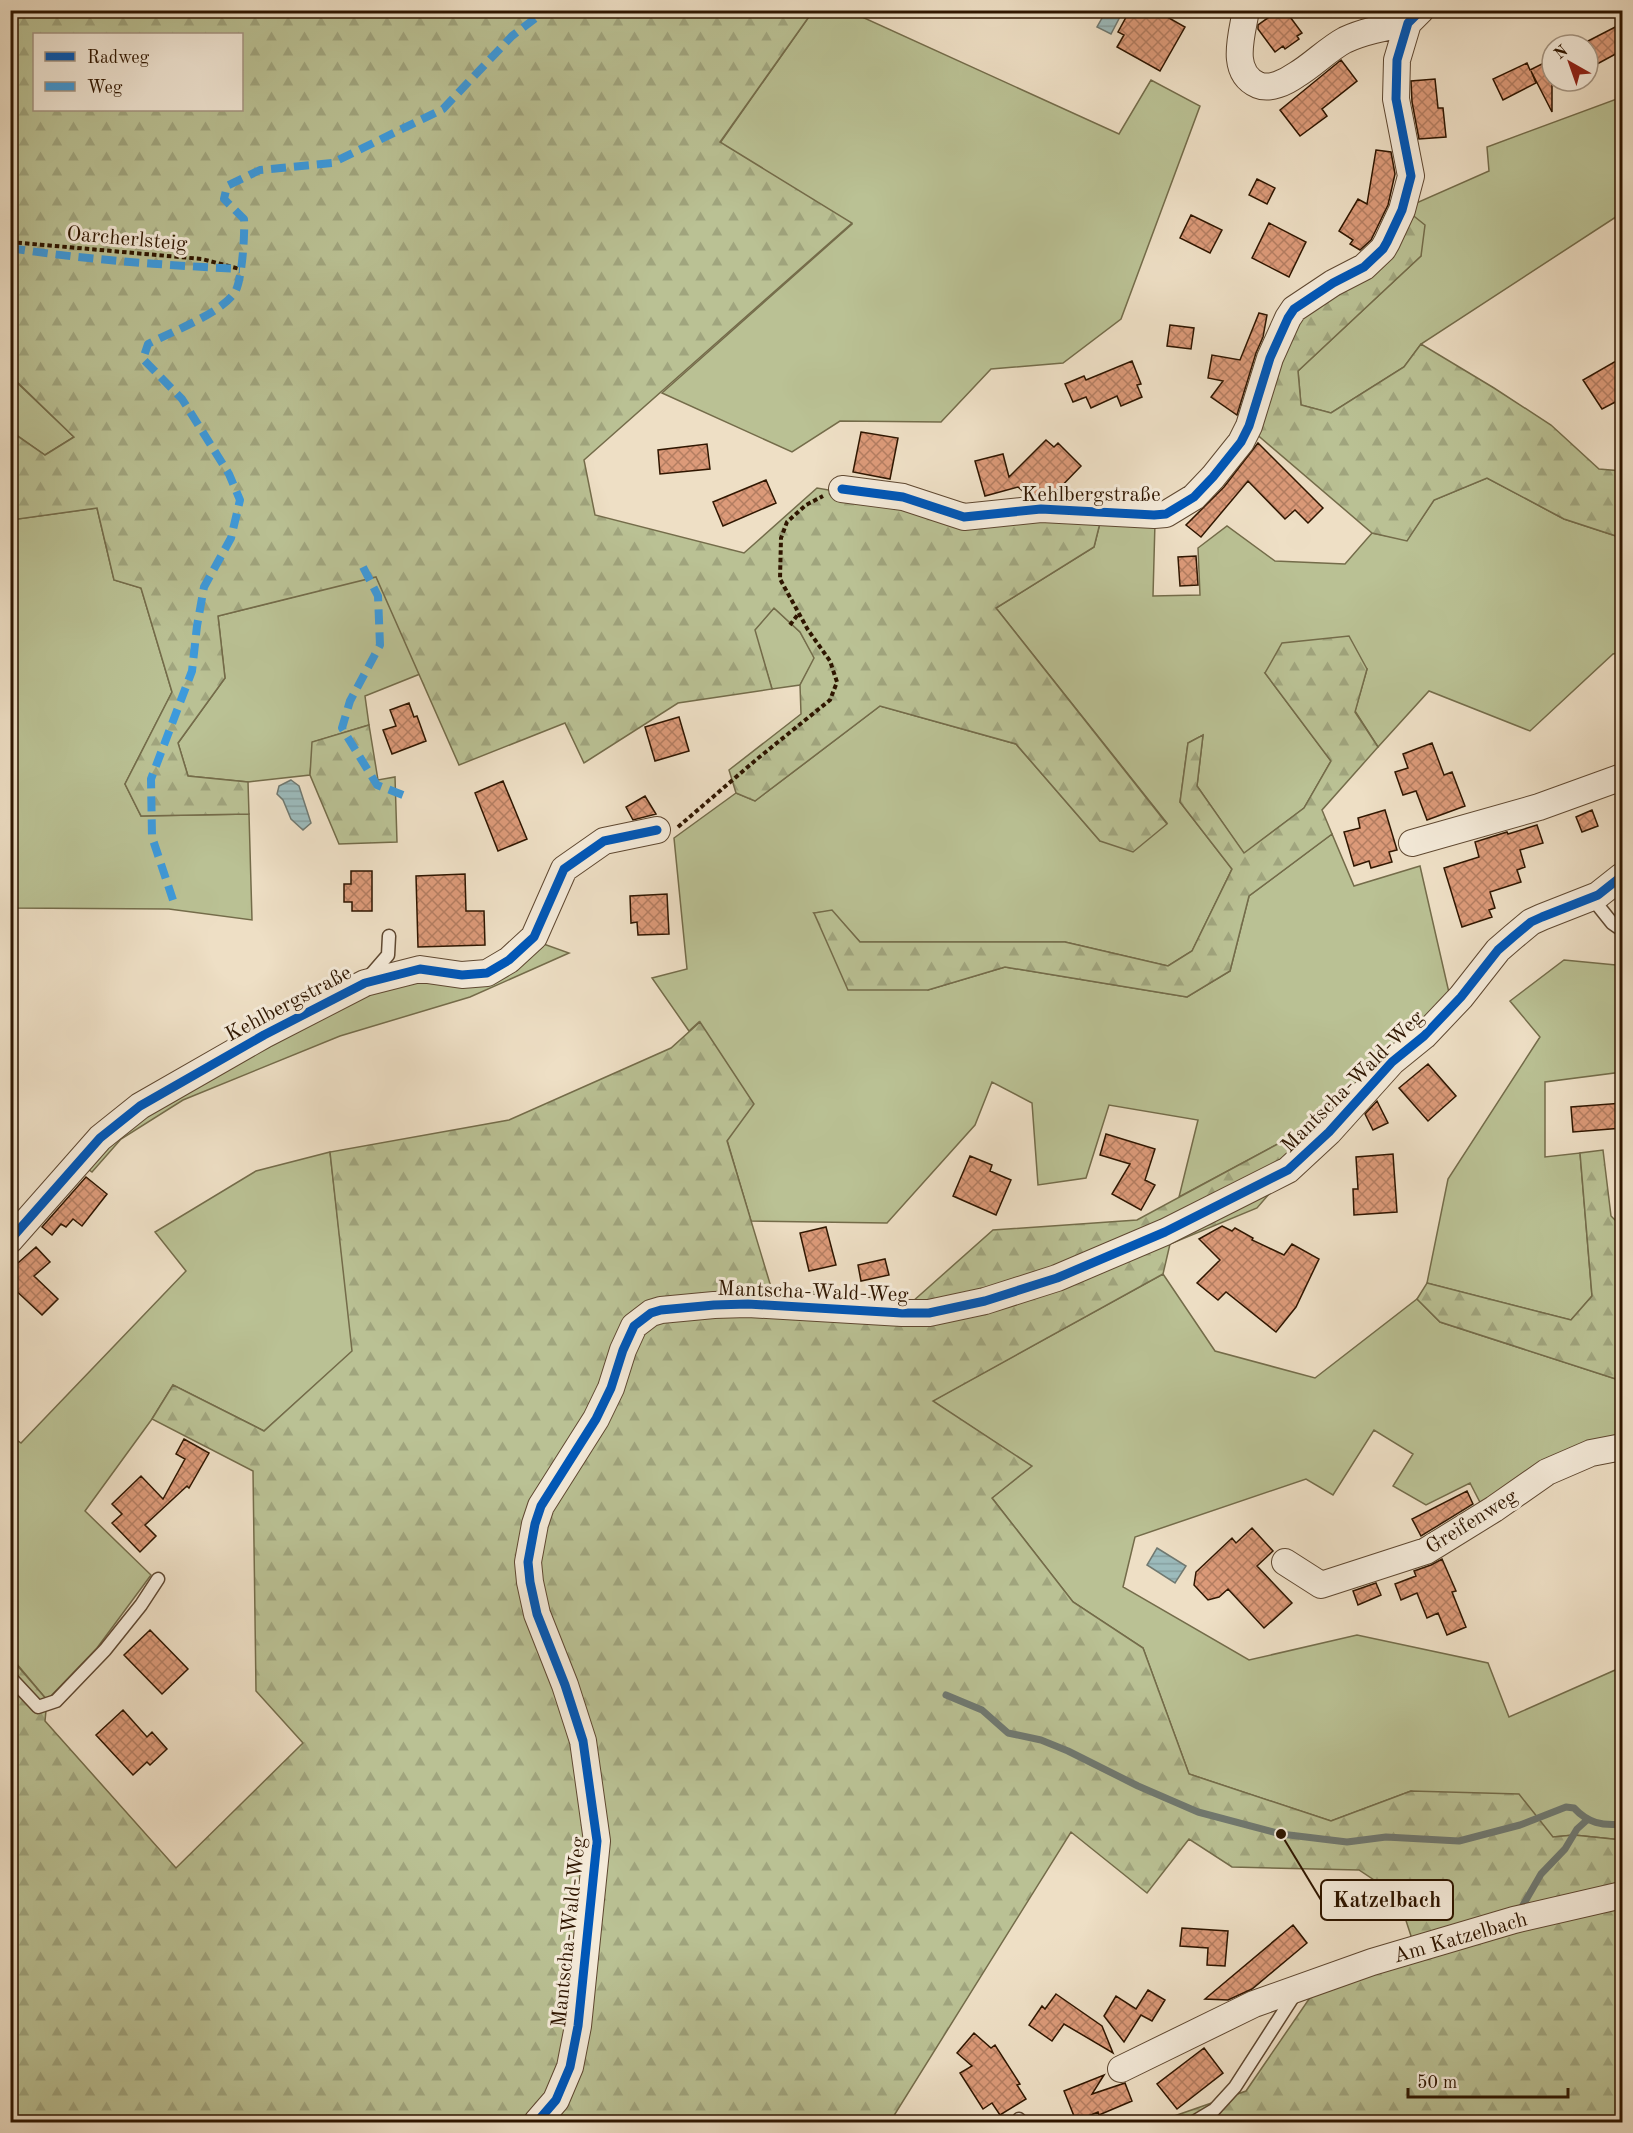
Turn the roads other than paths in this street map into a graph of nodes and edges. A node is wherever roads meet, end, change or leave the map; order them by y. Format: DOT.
graph roads {
  1 [pos="1246,10"];
  2 [pos="1414,17"];
  3 [pos="843,489"];
  4 [pos="1623,777"];
  5 [pos="657,830"];
  6 [pos="1412,843"];
  7 [pos="1623,876"];
  8 [pos="1592,898"];
  9 [pos="1623,930"];
  10 [pos="389,936"];
  11 [pos="365,983"];
  12 [pos="10,1240"];
  13 [pos="1623,1447"];
  14 [pos="1285,1562"];
  15 [pos="158,1579"];
  16 [pos="10,1677"];
  17 [pos="1623,1895"];
  18 [pos="1299,1988"];
  19 [pos="1121,2069"];
  20 [pos="537,2122"];
  21 [pos="1194,2122"];
  1 -- 2 [label="street"];
  2 -- 3 [label="street, Kehlbergstraße"];
  4 -- 6 [label="street"];
  5 -- 11 [label="street, Kehlbergstraße"];
  7 -- 8 [label="street, Mantscha-Wald-Weg"];
  8 -- 9 [label="lane"];
  8 -- 20 [label="street, Mantscha-Wald-Weg"];
  10 -- 11 [label="lane"];
  11 -- 12 [label="street, Kehlbergstraße"];
  13 -- 14 [label="street, Greifenweg"];
  15 -- 16 [label="lane"];
  17 -- 18 [label="street, Am Katzelbach"];
  18 -- 19 [label="street, Am Katzelbach"];
  18 -- 21 [label="lane"];
}
